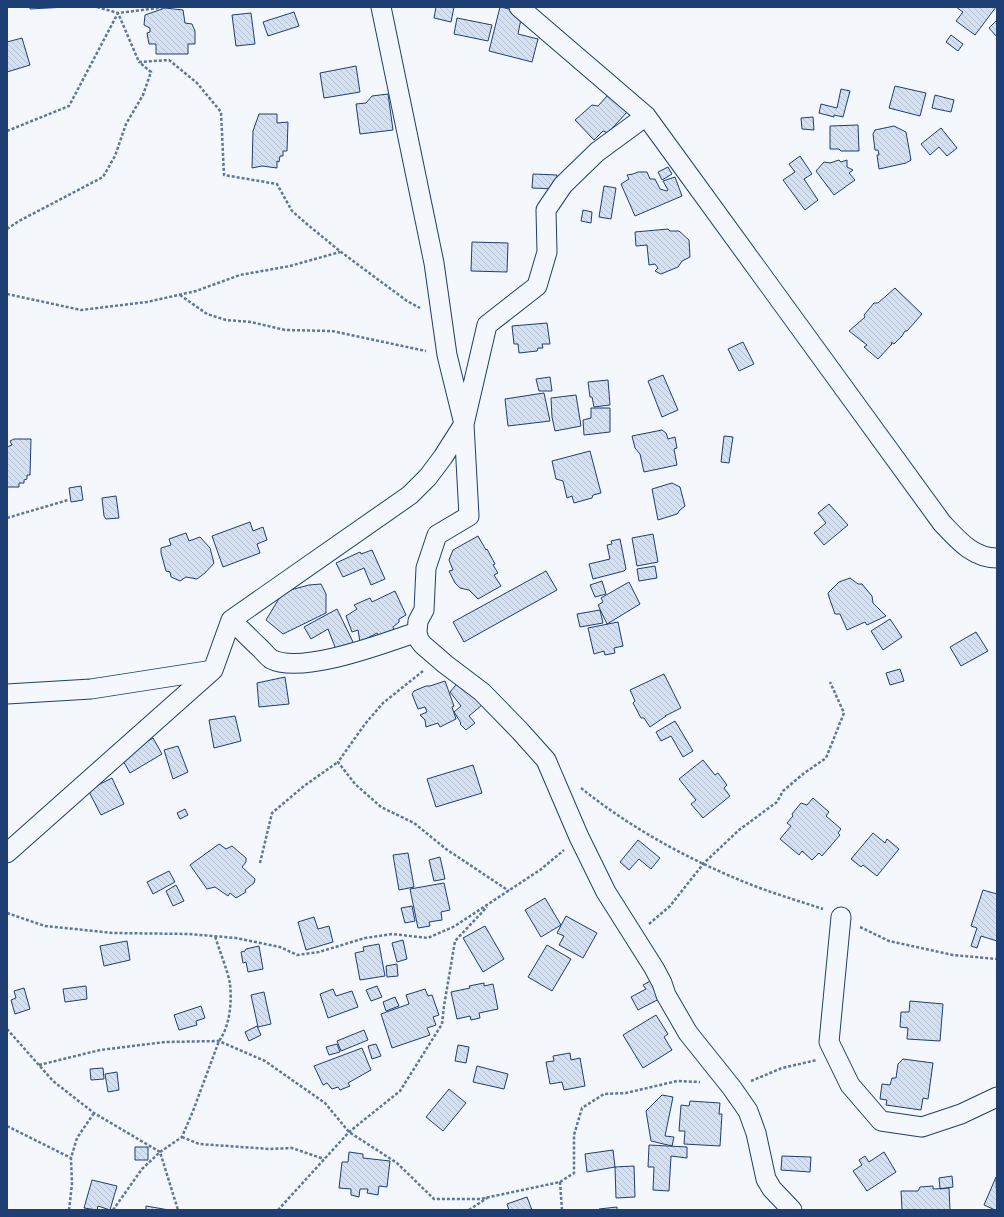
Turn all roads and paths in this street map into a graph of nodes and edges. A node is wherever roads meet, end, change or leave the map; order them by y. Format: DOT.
graph roads {
  1 [pos="97,7"];
  2 [pos="167,7"];
  3 [pos="381,7"];
  4 [pos="519,7"];
  5 [pos="118,13"];
  6 [pos="139,62"];
  7 [pos="646,116"];
  8 [pos="7,131"];
  9 [pos="7,229"];
  10 [pos="341,252"];
  11 [pos="7,294"];
  12 [pos="180,294"];
  13 [pos="442,322"];
  14 [pos="446,355"];
  15 [pos="464,424"];
  16 [pos="68,500"];
  17 [pos="7,518"];
  18 [pos="997,558"];
  19 [pos="231,620"];
  20 [pos="417,632"];
  21 [pos="438,658"];
  22 [pos="213,670"];
  23 [pos="830,682"];
  24 [pos="7,694"];
  25 [pos="338,762"];
  26 [pos="575,784"];
  27 [pos="579,837"];
  28 [pos="7,853"];
  29 [pos="260,863"];
  30 [pos="704,863"];
  31 [pos="509,891"];
  32 [pos="491,903"];
  33 [pos="7,913"];
  34 [pos="841,917"];
  35 [pos="215,936"];
  36 [pos="634,937"];
  37 [pos="997,959"];
  38 [pos="7,1029"];
  39 [pos="219,1041"];
  40 [pos="836,1056"];
  41 [pos="39,1065"];
  42 [pos="732,1088"];
  43 [pos="997,1097"];
  44 [pos="94,1113"];
  45 [pos="7,1126"];
  46 [pos="350,1132"];
  47 [pos="182,1137"];
  48 [pos="160,1152"];
  49 [pos="71,1158"];
  50 [pos="324,1159"];
  51 [pos="560,1182"];
  52 [pos="488,1197"];
  53 [pos="69,1210"];
  54 [pos="114,1210"];
  55 [pos="178,1210"];
  56 [pos="278,1210"];
  57 [pos="469,1210"];
  58 [pos="562,1210"];
  59 [pos="792,1210"];
  1 -- 5 [label="path"];
  2 -- 5 [label="path"];
  3 -- 13 [label="street"];
  4 -- 7 [label="street"];
  5 -- 6 [label="path"];
  5 -- 8 [label="path"];
  6 -- 9 [label="path"];
  6 -- 10 [label="path"];
  7 -- 15 [label="street"];
  7 -- 18 [label="street"];
  10 -- 12 [label="path"];
  10 -- 13 [label="path"];
  11 -- 12 [label="path"];
  12 -- 14 [label="path"];
  13 -- 14 [label="street"];
  14 -- 15 [label="street"];
  15 -- 19 [label="street"];
  15 -- 20 [label="street"];
  16 -- 17 [label="path"];
  19 -- 20 [label="street"];
  19 -- 22 [label="street"];
  20 -- 21 [label="street"];
  21 -- 25 [label="path"];
  21 -- 27 [label="street"];
  22 -- 24 [label="street"];
  22 -- 28 [label="street"];
  23 -- 30 [label="path"];
  25 -- 29 [label="path"];
  25 -- 31 [label="path"];
  26 -- 30 [label="path"];
  27 -- 31 [label="path"];
  27 -- 36 [label="street"];
  30 -- 34 [label="path"];
  30 -- 36 [label="path"];
  31 -- 32 [label="path"];
  32 -- 35 [label="path"];
  32 -- 46 [label="path"];
  33 -- 35 [label="path"];
  34 -- 37 [label="path"];
  34 -- 40 [label="street"];
  35 -- 39 [label="path"];
  36 -- 42 [label="street"];
  38 -- 41 [label="path"];
  39 -- 41 [label="path"];
  39 -- 46 [label="path"];
  39 -- 47 [label="path"];
  40 -- 42 [label="path"];
  40 -- 43 [label="street"];
  41 -- 44 [label="path"];
  42 -- 51 [label="path"];
  42 -- 59 [label="street"];
  44 -- 48 [label="path"];
  44 -- 49 [label="path"];
  45 -- 49 [label="path"];
  46 -- 50 [label="path"];
  46 -- 52 [label="path"];
  47 -- 48 [label="path"];
  47 -- 50 [label="path"];
  48 -- 54 [label="path"];
  48 -- 55 [label="path"];
  49 -- 53 [label="path"];
  50 -- 56 [label="path"];
  51 -- 52 [label="path"];
  51 -- 58 [label="path"];
  52 -- 57 [label="path"];
}
